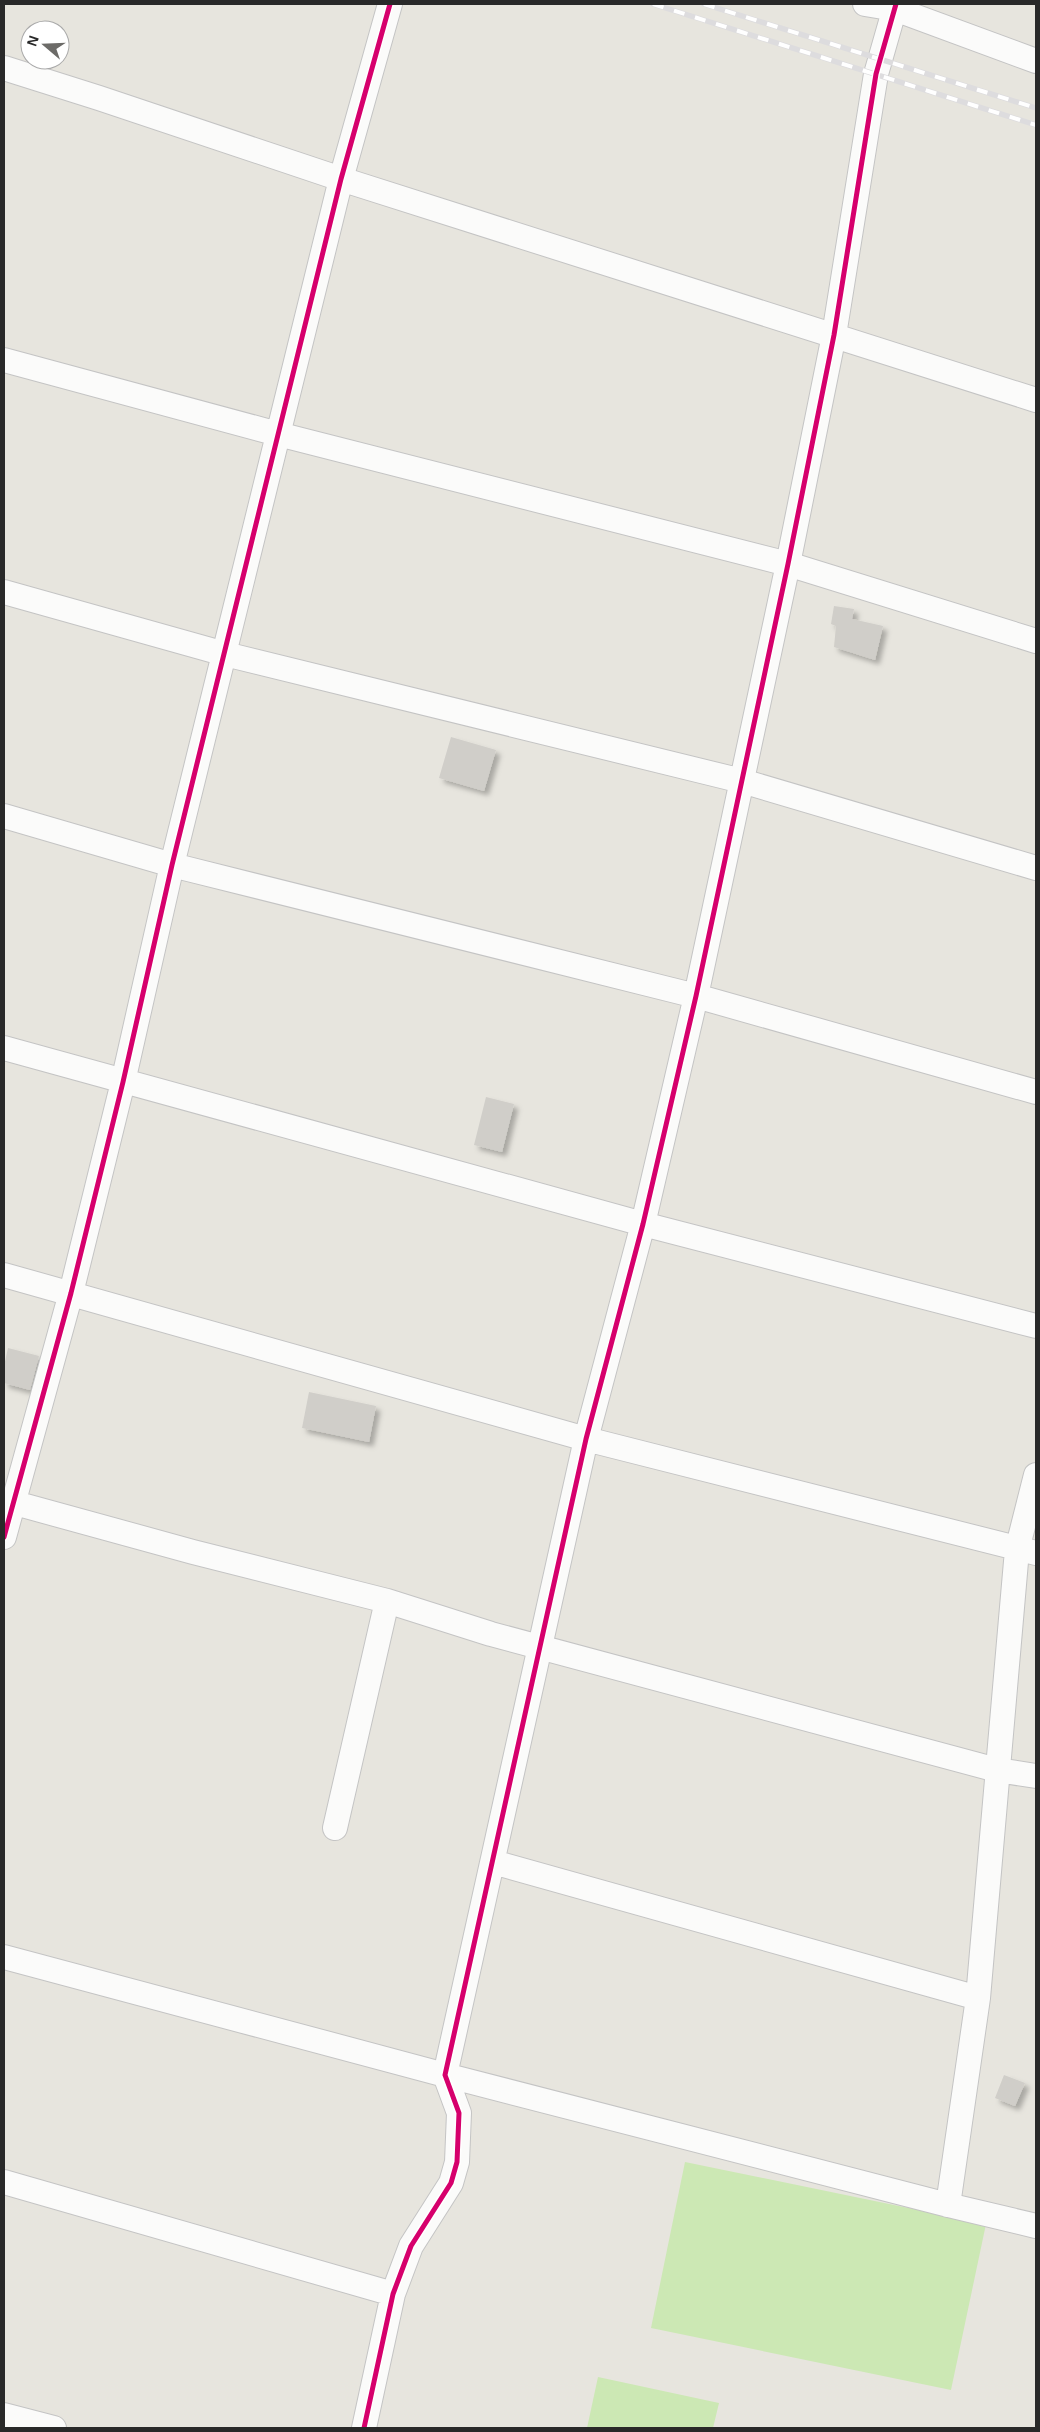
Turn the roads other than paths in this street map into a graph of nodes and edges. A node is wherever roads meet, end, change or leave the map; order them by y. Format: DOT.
graph roads {
  1 [pos="390,4"];
  2 [pos="864,4"];
  3 [pos="896,7"];
  4 [pos="1036,61"];
  5 [pos="4,68"];
  6 [pos="342,180"];
  7 [pos="834,335"];
  8 [pos="4,360"];
  9 [pos="1036,400"];
  10 [pos="278,434"];
  11 [pos="788,564"];
  12 [pos="4,592"];
  13 [pos="1036,641"];
  14 [pos="225,654"];
  15 [pos="742,781"];
  16 [pos="4,816"];
  17 [pos="172,865"];
  18 [pos="1036,868"];
  19 [pos="696,996"];
  20 [pos="4,1048"];
  21 [pos="123,1082"];
  22 [pos="1036,1092"];
  23 [pos="643,1224"];
  24 [pos="4,1275"];
  25 [pos="71,1293"];
  26 [pos="1036,1326"];
  27 [pos="586,1439"];
  28 [pos="1036,1475"];
  29 [pos="8,1501"];
  30 [pos="4,1537"];
  31 [pos="1027,1551"];
  32 [pos="386,1601"];
  33 [pos="540,1646"];
  34 [pos="996,1770"];
  35 [pos="1036,1776"];
  36 [pos="335,1828"];
  37 [pos="492,1862"];
  38 [pos="4,1957"];
  39 [pos="978,1998"];
  40 [pos="445,2074"];
  41 [pos="4,2182"];
  42 [pos="948,2205"];
  43 [pos="1036,2226"];
  44 [pos="393,2294"];
  45 [pos="4,2415"];
  46 [pos="54,2428"];
  47 [pos="364,2428"];
  1 -- 6 [label="street"];
  2 -- 3 [label="street"];
  3 -- 4 [label="street"];
  3 -- 7 [label="street"];
  5 -- 6 [label="street"];
  6 -- 7 [label="street"];
  6 -- 10 [label="street"];
  7 -- 9 [label="street"];
  7 -- 11 [label="street"];
  8 -- 10 [label="street"];
  10 -- 11 [label="street"];
  10 -- 14 [label="street"];
  11 -- 13 [label="street"];
  11 -- 15 [label="street"];
  12 -- 14 [label="street"];
  14 -- 15 [label="street"];
  14 -- 17 [label="street"];
  15 -- 18 [label="street"];
  15 -- 19 [label="street"];
  16 -- 17 [label="street"];
  17 -- 19 [label="street"];
  17 -- 21 [label="street"];
  19 -- 22 [label="street"];
  19 -- 23 [label="street"];
  20 -- 21 [label="street"];
  21 -- 23 [label="street"];
  21 -- 25 [label="street"];
  23 -- 26 [label="street"];
  23 -- 27 [label="street"];
  24 -- 25 [label="street"];
  25 -- 27 [label="street"];
  25 -- 29 [label="street"];
  27 -- 31 [label="street"];
  27 -- 33 [label="street"];
  28 -- 31 [label="street"];
  29 -- 30 [label="street"];
  29 -- 32 [label="street"];
  31 -- 34 [label="street"];
  32 -- 33 [label="street"];
  32 -- 36 [label="street"];
  33 -- 34 [label="street"];
  33 -- 37 [label="street"];
  34 -- 35 [label="street"];
  34 -- 39 [label="street"];
  37 -- 39 [label="street"];
  37 -- 40 [label="street"];
  38 -- 40 [label="street"];
  39 -- 42 [label="street"];
  40 -- 42 [label="street"];
  40 -- 44 [label="street"];
  41 -- 44 [label="street"];
  42 -- 43 [label="street"];
  44 -- 47 [label="street"];
  45 -- 46 [label="street"];
}
